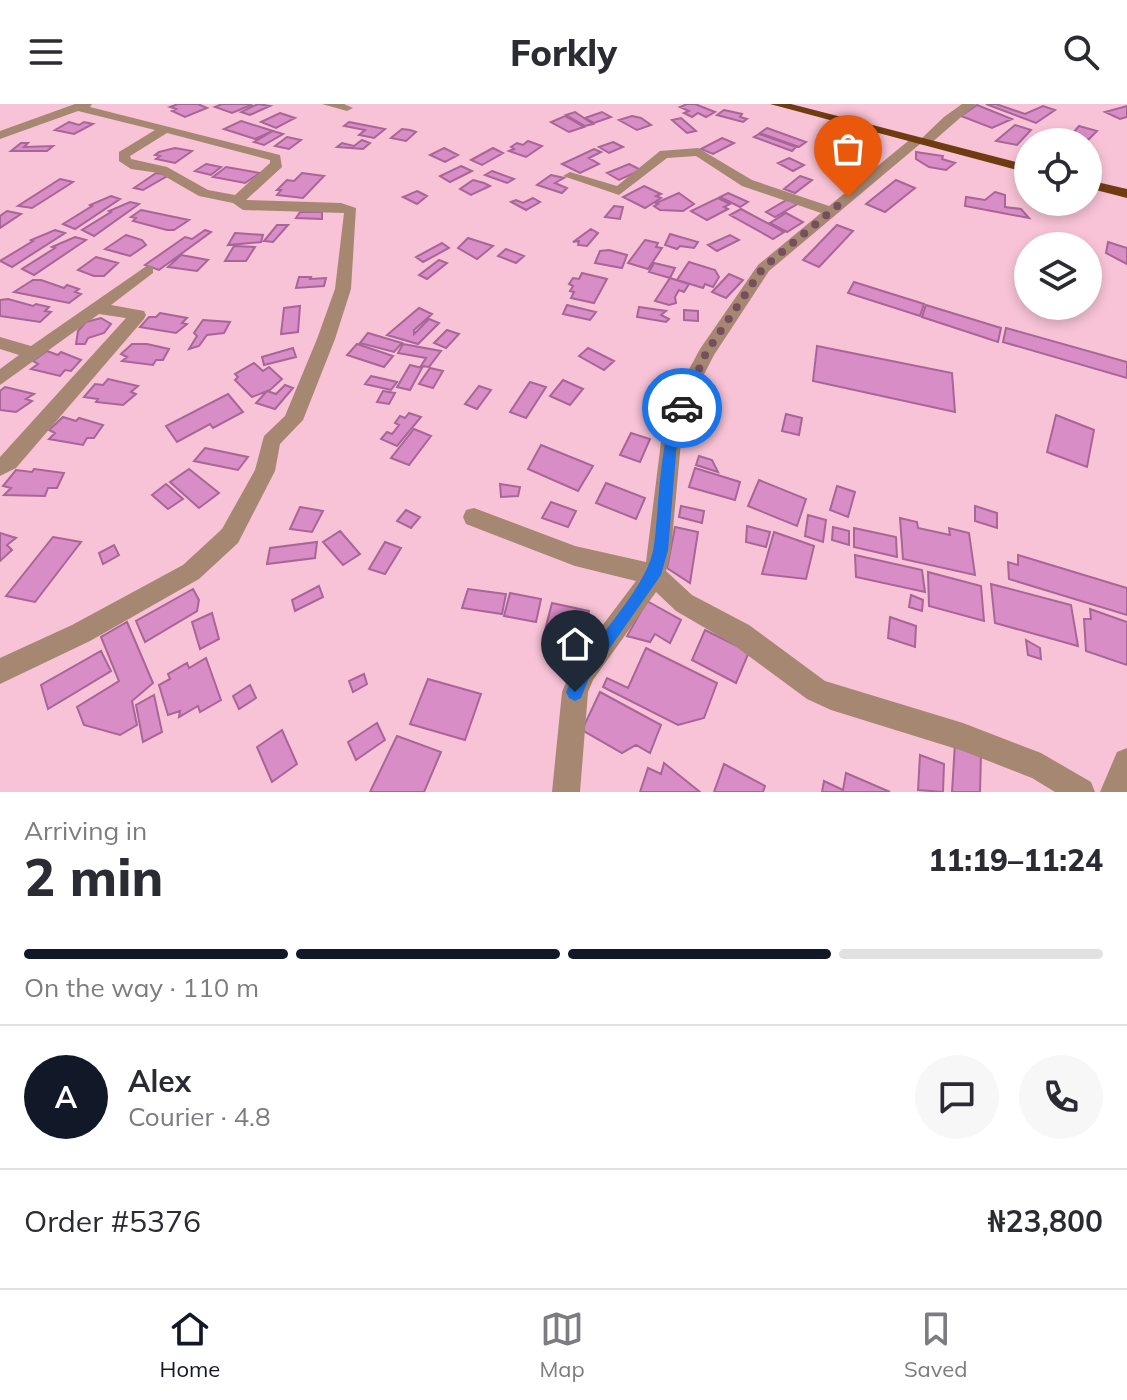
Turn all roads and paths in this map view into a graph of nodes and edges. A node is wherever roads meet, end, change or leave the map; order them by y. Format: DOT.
graph roads {
  1 [pos="33,104"];
  2 [pos="328,104"];
  3 [pos="776,104"];
  4 [pos="970,104"];
  5 [pos="82,105"];
  6 [pos="347,108"];
  7 [pos="55,115"];
  8 [pos="164,130"];
  9 [pos="0,135"];
  10 [pos="921,141"];
  11 [pos="1014,165"];
  12 [pos="570,176"];
  13 [pos="1102,188"];
  14 [pos="1127,194"];
  15 [pos="238,200"];
  16 [pos="829,211"];
  17 [pos="148,270"];
  18 [pos="96,308"];
  19 [pos="0,343"];
  20 [pos="32,353"];
  21 [pos="0,378"];
  22 [pos="0,468"];
  23 [pos="474,517"];
  24 [pos="654,575"];
  25 [pos="3,667"];
  26 [pos="1127,762"];
  27 [pos="566,792"];
  28 [pos="1081,792"];
  29 [pos="1114,792"];
  1 -- 7 [label="street"];
  2 -- 6 [label="street"];
  3 -- 10 [label="highway"];
  4 -- 10 [label="street"];
  5 -- 7 [label="street"];
  5 -- 8 [label="street"];
  7 -- 9 [label="street"];
  8 -- 15 [label="street"];
  8 -- 15 [label="street"];
  10 -- 11 [label="highway"];
  10 -- 16 [label="street"];
  12 -- 16 [label="street"];
  13 -- 14 [label="highway"];
  15 -- 25 [label="street"];
  16 -- 24 [label="street"];
  17 -- 18 [label="street"];
  18 -- 20 [label="street"];
  18 -- 22 [label="street"];
  19 -- 20 [label="street"];
  20 -- 21 [label="street"];
  23 -- 24 [label="street"];
  24 -- 27 [label="street"];
  24 -- 28 [label="street"];
  26 -- 29 [label="street"];
}
